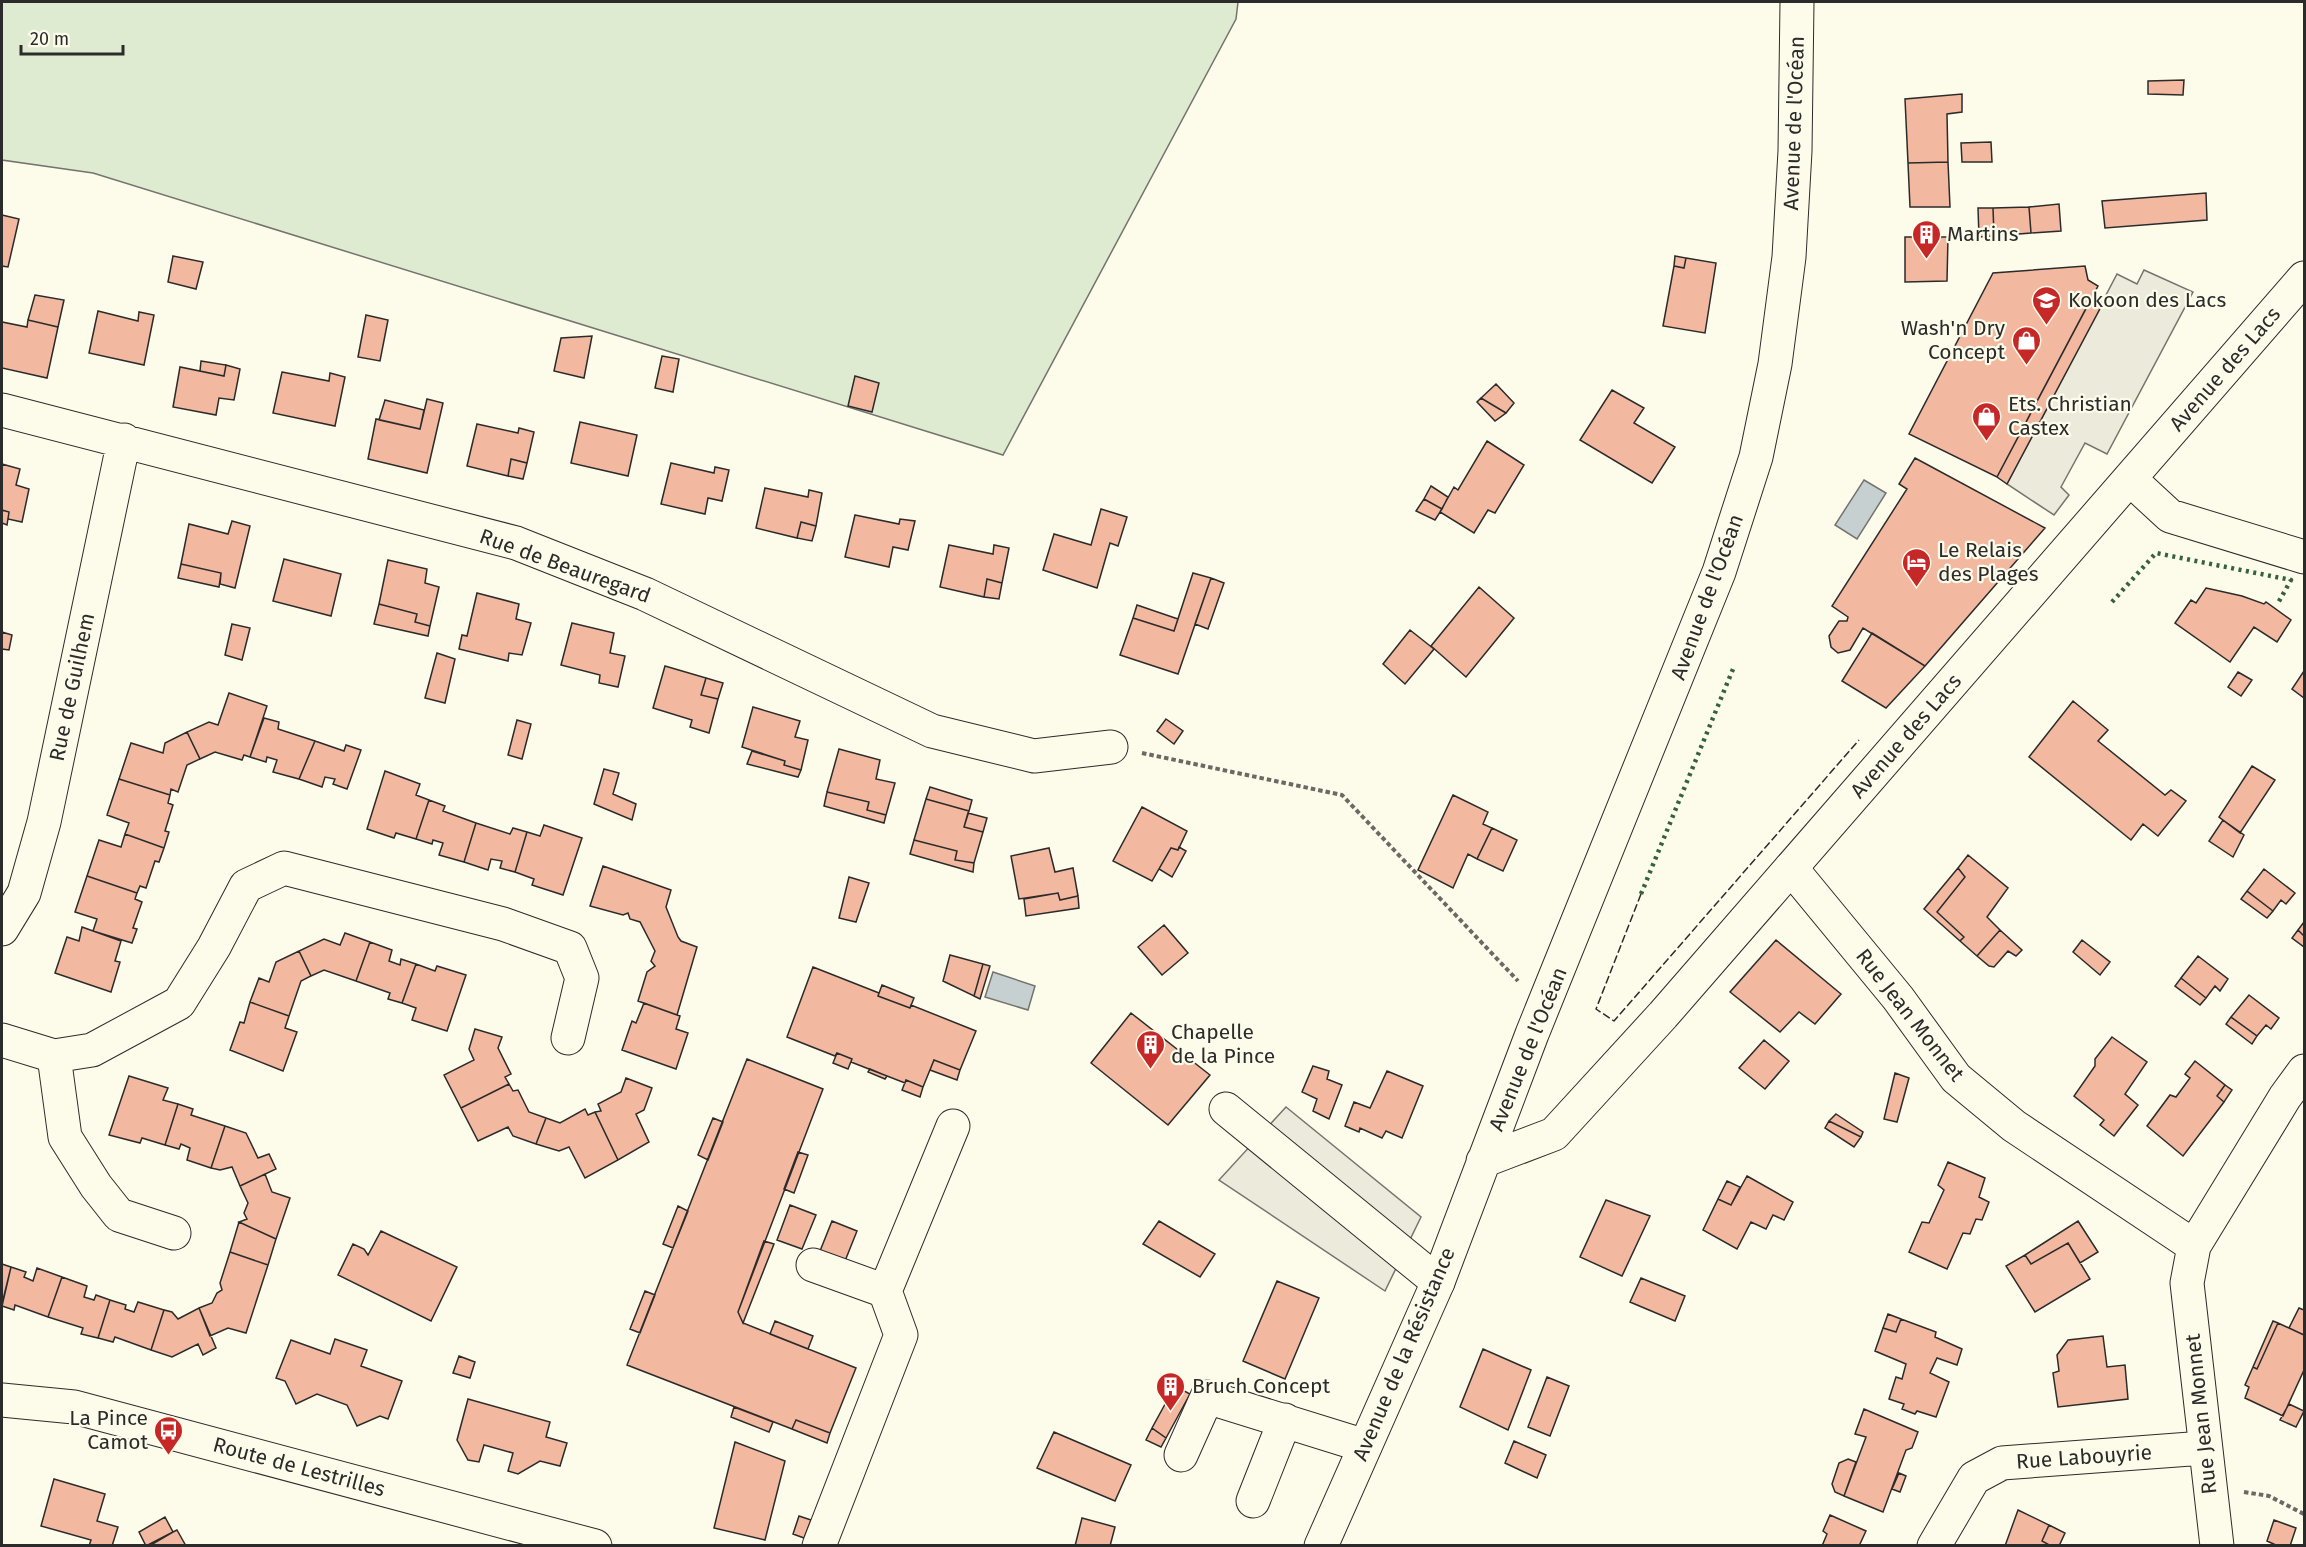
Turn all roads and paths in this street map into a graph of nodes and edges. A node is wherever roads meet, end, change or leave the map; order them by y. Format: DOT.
graph roads {
  1 [pos="1797,2"];
  2 [pos="2304,278"];
  3 [pos="2,410"];
  4 [pos="124,440"];
  5 [pos="2130,479"];
  6 [pos="2304,557"];
  7 [pos="1111,747"];
  8 [pos="1791,868"];
  9 [pos="2,929"];
  10 [pos="1544,1008"];
  11 [pos="568,1038"];
  12 [pos="2,1040"];
  13 [pos="54,1056"];
  14 [pos="2304,1071"];
  15 [pos="1226,1109"];
  16 [pos="953,1126"];
  17 [pos="1483,1161"];
  18 [pos="174,1233"];
  19 [pos="2194,1246"];
  20 [pos="813,1265"];
  21 [pos="1438,1282"];
  22 [pos="885,1291"];
  23 [pos="2,1400"];
  24 [pos="1285,1420"];
  25 [pos="1365,1446"];
  26 [pos="2204,1448"];
  27 [pos="1181,1455"];
  28 [pos="2209,1489"];
  29 [pos="1253,1501"];
  30 [pos="2304,1514"];
  31 [pos="595,1545"];
  32 [pos="819,1545"];
  33 [pos="1321,1545"];
  34 [pos="1934,1545"];
  35 [pos="2217,1545"];
  1 -- 10 [label="street, Avenue de l'Océan"];
  2 -- 5 [label="street, Avenue des Lacs"];
  3 -- 4 [label="street, Rue de Beauregard"];
  4 -- 7 [label="street, Rue de Beauregard"];
  4 -- 9 [label="street, Rue de Guilhem"];
  5 -- 6 [label="street"];
  5 -- 8 [label="street, Avenue des Lacs"];
  7 -- 10 [label="path"];
  8 -- 17 [label="street, Avenue des Lacs"];
  8 -- 19 [label="street, Rue Jean Monnet"];
  10 -- 17 [label="street, Avenue de l'Océan"];
  11 -- 13 [label="street"];
  12 -- 13 [label="street"];
  13 -- 18 [label="street"];
  14 -- 19 [label="street, Rue Jean Monnet"];
  15 -- 21 [label="street"];
  16 -- 22 [label="street"];
  17 -- 21 [label="street, Avenue de la Résistance"];
  19 -- 26 [label="street, Rue Jean Monnet"];
  20 -- 22 [label="street"];
  21 -- 25 [label="street, Avenue de la Résistance"];
  22 -- 32 [label="street"];
  23 -- 31 [label="street, Route de Lestrilles"];
  24 -- 25 [label="street"];
  24 -- 27 [label="street"];
  24 -- 29 [label="street"];
  25 -- 33 [label="street, Avenue de la Résistance"];
  26 -- 28 [label="street, Rue Jean Monnet"];
  26 -- 34 [label="street, Rue Labouyrie"];
  28 -- 30 [label="path"];
  28 -- 35 [label="street, Rue Jean Monnet"];
}
